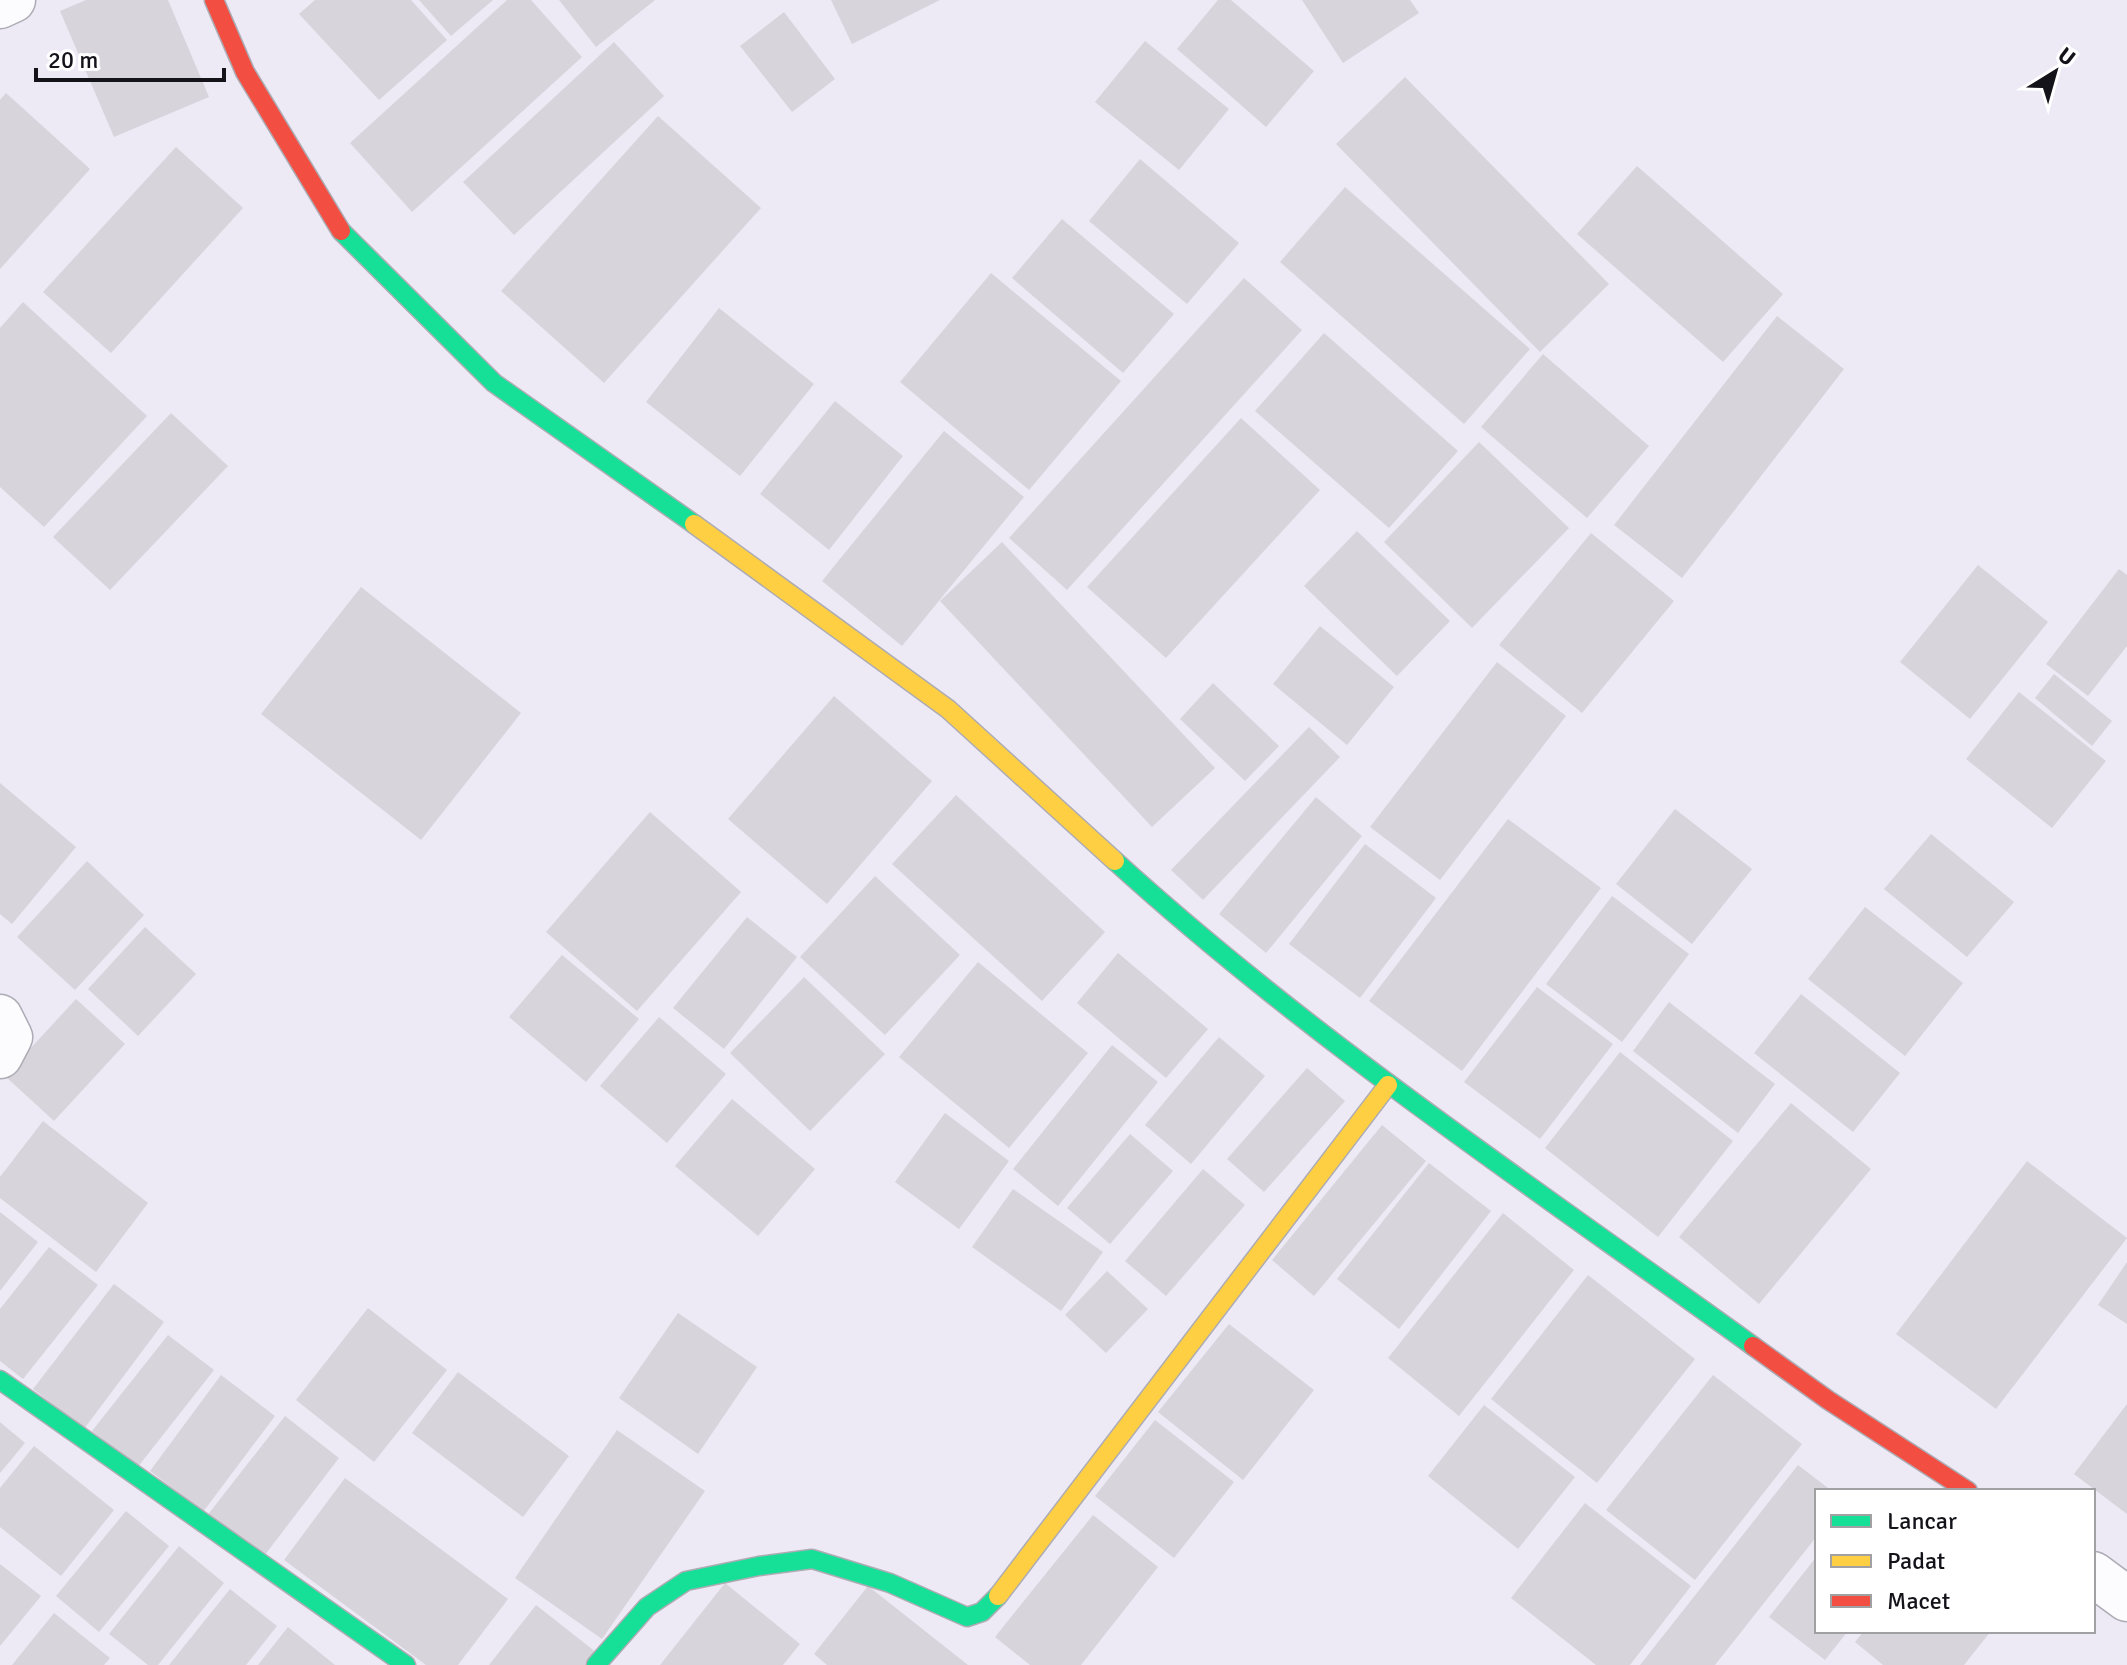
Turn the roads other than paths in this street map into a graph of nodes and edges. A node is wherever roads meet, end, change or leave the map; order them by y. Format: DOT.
graph roads {
  1 [pos="13,0"];
  2 [pos="214,0"];
  3 [pos="0,6"];
  4 [pos="0,1017"];
  5 [pos="0,1056"];
  6 [pos="1388,1085"];
  7 [pos="0,1380"];
  8 [pos="1965,1489"];
  9 [pos="2095,1575"];
  10 [pos="2127,1599"];
  11 [pos="406,1665"];
  12 [pos="596,1665"];
  1 -- 3 [label="street"];
  2 -- 6 [label="street"];
  4 -- 5 [label="street"];
  6 -- 8 [label="street"];
  6 -- 12 [label="street"];
  7 -- 11 [label="street"];
  9 -- 10 [label="street"];
}
